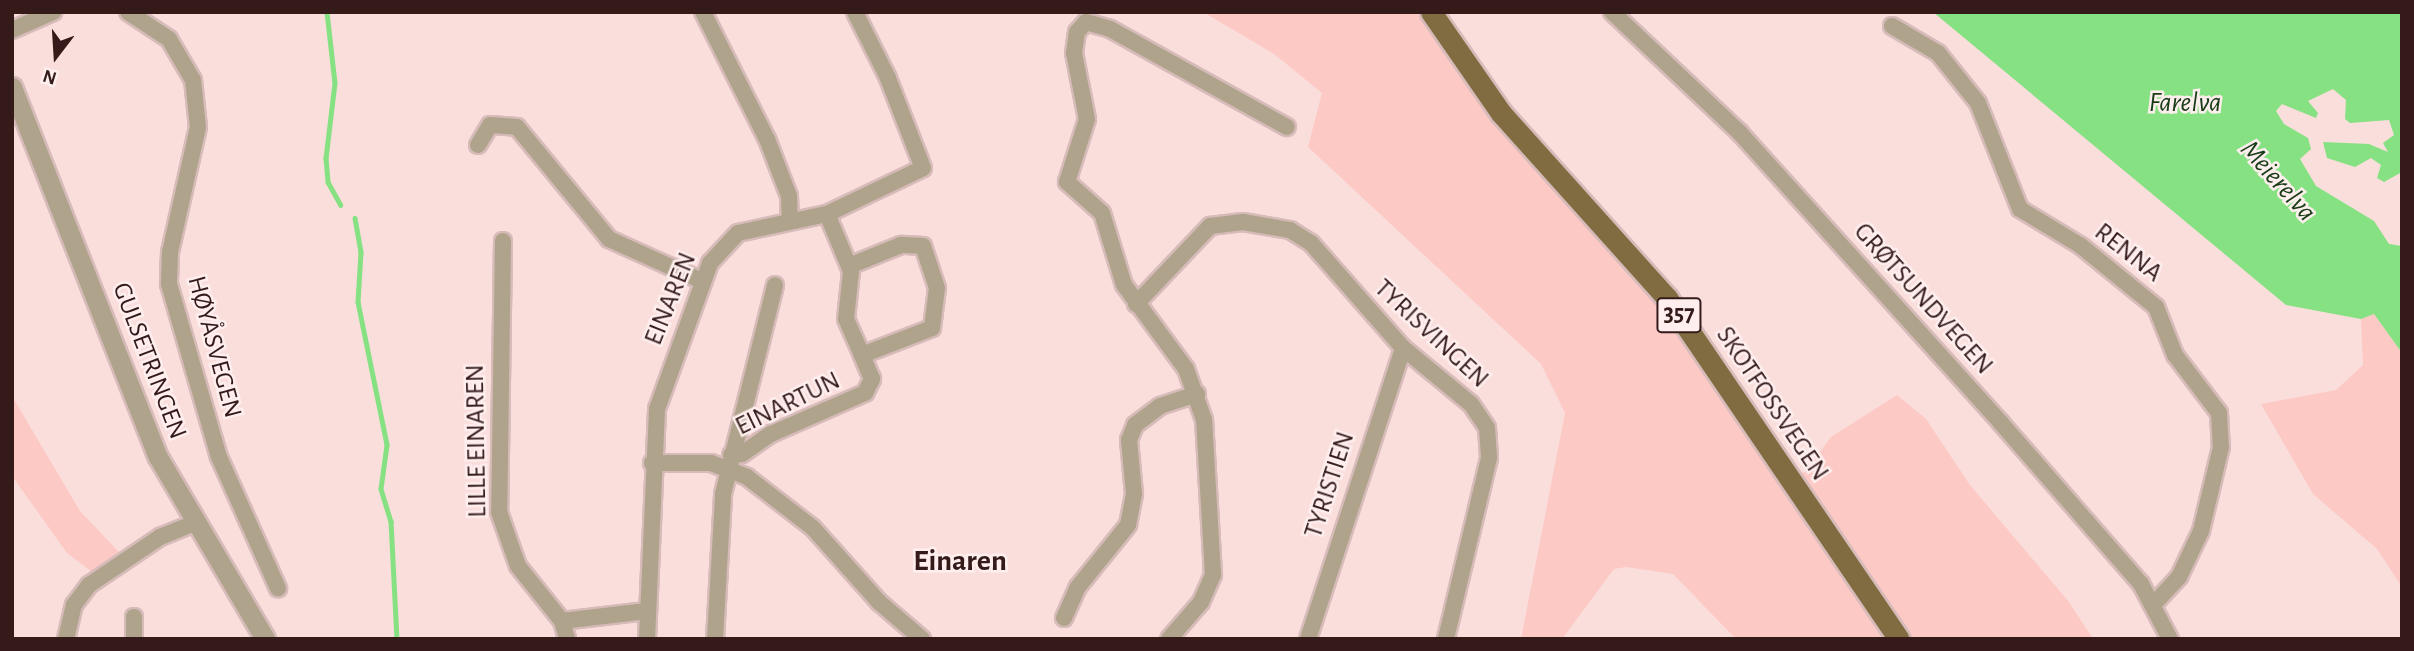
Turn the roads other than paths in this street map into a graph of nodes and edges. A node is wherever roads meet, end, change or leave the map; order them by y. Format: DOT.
graph roads {
  1 [pos="53,12"];
  2 [pos="128,12"];
  3 [pos="703,12"];
  4 [pos="855,12"];
  5 [pos="1431,12"];
  6 [pos="1612,12"];
  7 [pos="151,16"];
  8 [pos="1892,26"];
  9 [pos="12,30"];
  10 [pos="12,87"];
  11 [pos="1287,127"];
  12 [pos="478,145"];
  13 [pos="827,214"];
  14 [pos="790,219"];
  15 [pos="503,241"];
  16 [pos="849,266"];
  17 [pos="702,281"];
  18 [pos="775,285"];
  19 [pos="1136,304"];
  20 [pos="1403,348"];
  21 [pos="862,355"];
  22 [pos="1197,394"];
  23 [pos="730,461"];
  24 [pos="652,463"];
  25 [pos="193,524"];
  26 [pos="278,588"];
  27 [pos="2155,603"];
  28 [pos="646,611"];
  29 [pos="134,617"];
  30 [pos="1064,618"];
  31 [pos="562,621"];
  32 [pos="66,639"];
  33 [pos="134,639"];
  34 [pos="265,639"];
  35 [pos="567,639"];
  36 [pos="647,639"];
  37 [pos="715,639"];
  38 [pos="922,639"];
  39 [pos="1169,639"];
  40 [pos="1308,639"];
  41 [pos="1446,639"];
  42 [pos="1899,639"];
  43 [pos="2170,639"];
  1 -- 9 [label="street"];
  2 -- 7 [label="street, HØYÅSVEGEN"];
  3 -- 14 [label="street"];
  4 -- 13 [label="street, EINAREN"];
  5 -- 42 [label="main road, SKOTFOSSVEGEN / 357"];
  6 -- 27 [label="street, GRØTSUNDVEGEN"];
  7 -- 26 [label="street, HØYÅSVEGEN"];
  8 -- 27 [label="street, RENNA"];
  10 -- 25 [label="street, GULSETRINGEN"];
  11 -- 19 [label="street"];
  12 -- 17 [label="street"];
  13 -- 14 [label="street, EINAREN"];
  13 -- 16 [label="street, EINARTUN"];
  14 -- 17 [label="street, EINAREN"];
  15 -- 31 [label="street, LILLE EINAREN"];
  16 -- 21 [label="street, EINARTUN"];
  16 -- 21 [label="street, EINARTUN"];
  17 -- 24 [label="street, EINAREN"];
  18 -- 23 [label="street"];
  19 -- 20 [label="street, TYRISVINGEN"];
  19 -- 22 [label="street"];
  20 -- 40 [label="street, TYRISTIEN"];
  20 -- 41 [label="street, TYRISVINGEN"];
  21 -- 23 [label="street, EINARTUN"];
  22 -- 30 [label="street"];
  22 -- 39 [label="street"];
  23 -- 24 [label="street"];
  23 -- 37 [label="street"];
  23 -- 38 [label="street"];
  24 -- 28 [label="street, EINAREN"];
  25 -- 32 [label="street"];
  25 -- 34 [label="street, GULSETRINGEN"];
  27 -- 43 [label="street, GRØTSUNDVEGEN"];
  28 -- 31 [label="street"];
  28 -- 36 [label="street, EINAREN"];
  29 -- 33 [label="street"];
  31 -- 35 [label="street, LILLE EINAREN"];
}
